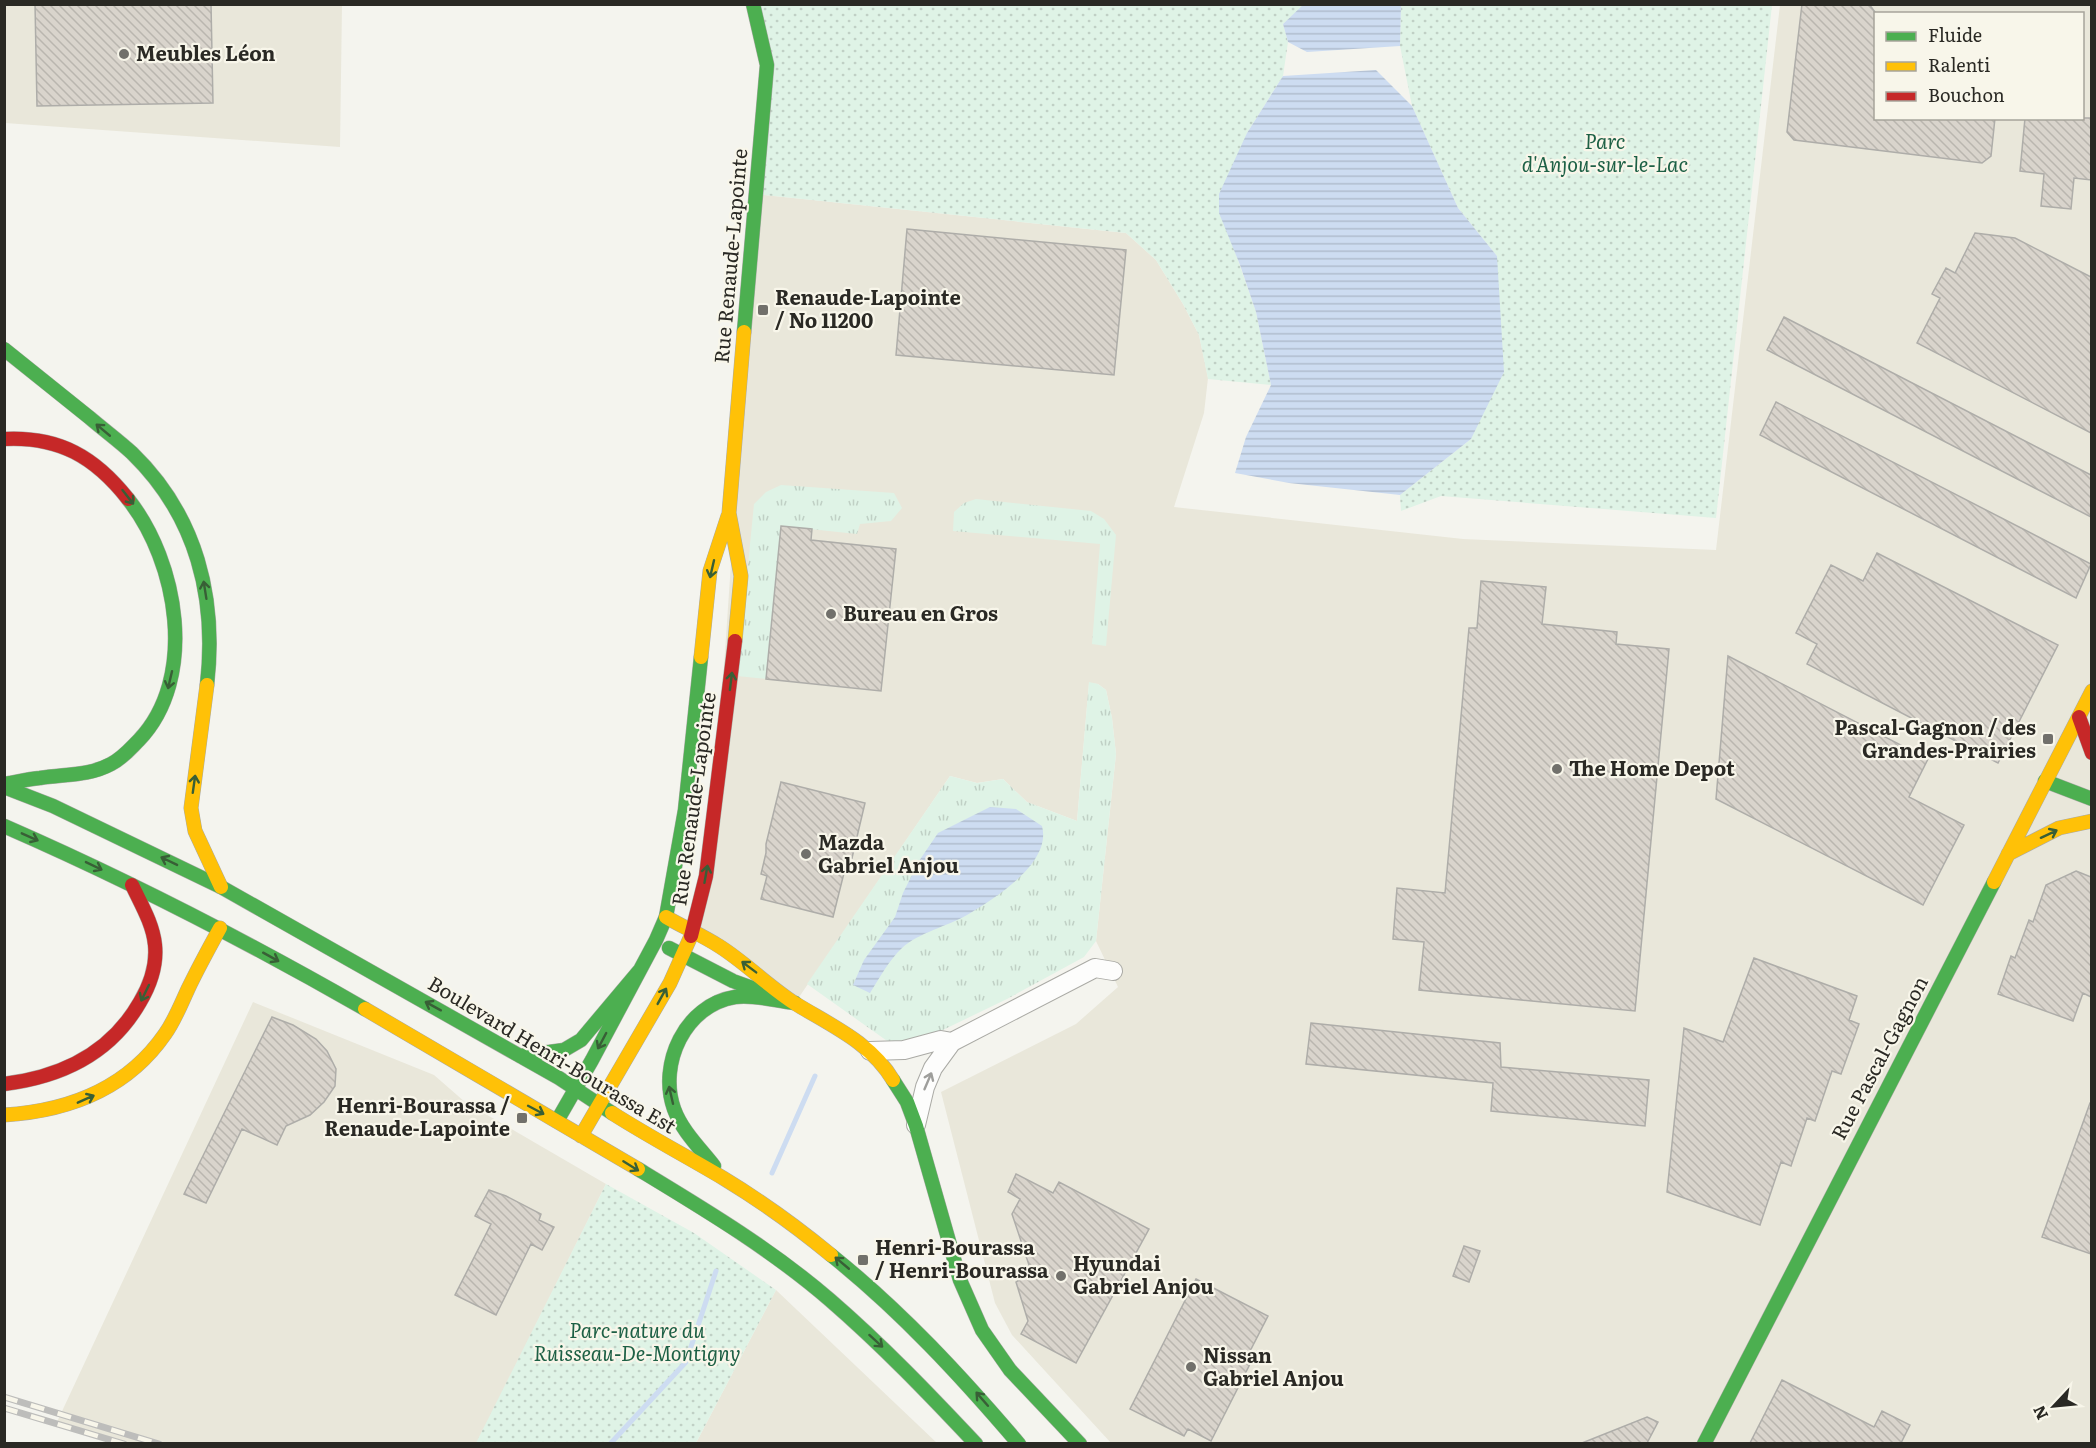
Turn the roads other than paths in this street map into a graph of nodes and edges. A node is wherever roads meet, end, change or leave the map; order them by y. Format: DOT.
graph roads {
  1 [pos="753,4"];
  2 [pos="4,349"];
  3 [pos="4,439"];
  4 [pos="729,513"];
  5 [pos="2091,691"];
  6 [pos="2079,717"];
  7 [pos="2091,753"];
  8 [pos="2045,781"];
  9 [pos="4,786"];
  10 [pos="2091,799"];
  11 [pos="2091,821"];
  12 [pos="4,826"];
  13 [pos="2008,854"];
  14 [pos="132,885"];
  15 [pos="221,887"];
  16 [pos="666,917"];
  17 [pos="220,928"];
  18 [pos="693,931"];
  19 [pos="656,940"];
  20 [pos="683,955"];
  21 [pos="1113,970"];
  22 [pos="639,971"];
  23 [pos="795,1003"];
  24 [pos="952,1042"];
  25 [pos="870,1051"];
  26 [pos="520,1056"];
  27 [pos="4,1084"];
  28 [pos="576,1088"];
  29 [pos="600,1102"];
  30 [pos="4,1115"];
  31 [pos="557,1121"];
  32 [pos="916,1126"];
  33 [pos="581,1136"];
  34 [pos="724,1179"];
  35 [pos="976,1443"];
  36 [pos="1019,1443"];
  37 [pos="1080,1443"];
  38 [pos="1704,1443"];
  1 -- 4 [label="main road, Rue Renaude-Lapointe"];
  15 -- 2 [label="main road, one-way"];
  3 -- 9 [label="main road, one-way"];
  4 -- 16 [label="main road, Rue Renaude-Lapointe, one-way"];
  18 -- 4 [label="main road, Rue Renaude-Lapointe, one-way"];
  5 -- 6 [label="main road, Rue Pascal-Gagnon"];
  6 -- 7 [label="main road"];
  6 -- 8 [label="main road, Rue Pascal-Gagnon"];
  8 -- 10 [label="main road"];
  8 -- 13 [label="main road, Rue Pascal-Gagnon"];
  15 -- 9 [label="main road, Boulevard Henri-Bourassa Est, one-way"];
  13 -- 11 [label="main road, one-way"];
  12 -- 14 [label="main road, one-way"];
  13 -- 38 [label="main road, Rue Pascal-Gagnon"];
  14 -- 17 [label="main road"];
  14 -- 27 [label="main road, one-way"];
  26 -- 15 [label="main road, Boulevard Henri-Bourassa Est, one-way"];
  16 -- 18 [label="main road"];
  16 -- 19 [label="main road, Rue Renaude-Lapointe"];
  30 -- 17 [label="main road, one-way"];
  17 -- 31 [label="main road, one-way"];
  18 -- 20 [label="main road, Rue Renaude-Lapointe"];
  23 -- 18 [label="main road, one-way"];
  19 -- 20 [label="main road"];
  19 -- 22 [label="main road, Rue Renaude-Lapointe"];
  20 -- 23 [label="main road"];
  29 -- 20 [label="main road, Rue Renaude-Lapointe, one-way"];
  21 -- 24 [label="street"];
  22 -- 26 [label="main road"];
  22 -- 28 [label="main road, Rue Renaude-Lapointe, one-way"];
  23 -- 25 [label="main road"];
  34 -- 23 [label="main road, one-way"];
  24 -- 25 [label="street"];
  32 -- 24 [label="street, one-way"];
  25 -- 32 [label="main road"];
  26 -- 28 [label="main road, Boulevard Henri-Bourassa Est"];
  28 -- 29 [label="main road, Boulevard Henri-Bourassa Est"];
  28 -- 31 [label="main road, Rue Renaude-Lapointe"];
  29 -- 33 [label="main road, Rue Renaude-Lapointe"];
  29 -- 34 [label="main road, Boulevard Henri-Bourassa Est"];
  31 -- 33 [label="main road"];
  32 -- 37 [label="main road"];
  33 -- 35 [label="main road, one-way"];
  36 -- 34 [label="main road, Boulevard Henri-Bourassa Est, one-way"];
}
